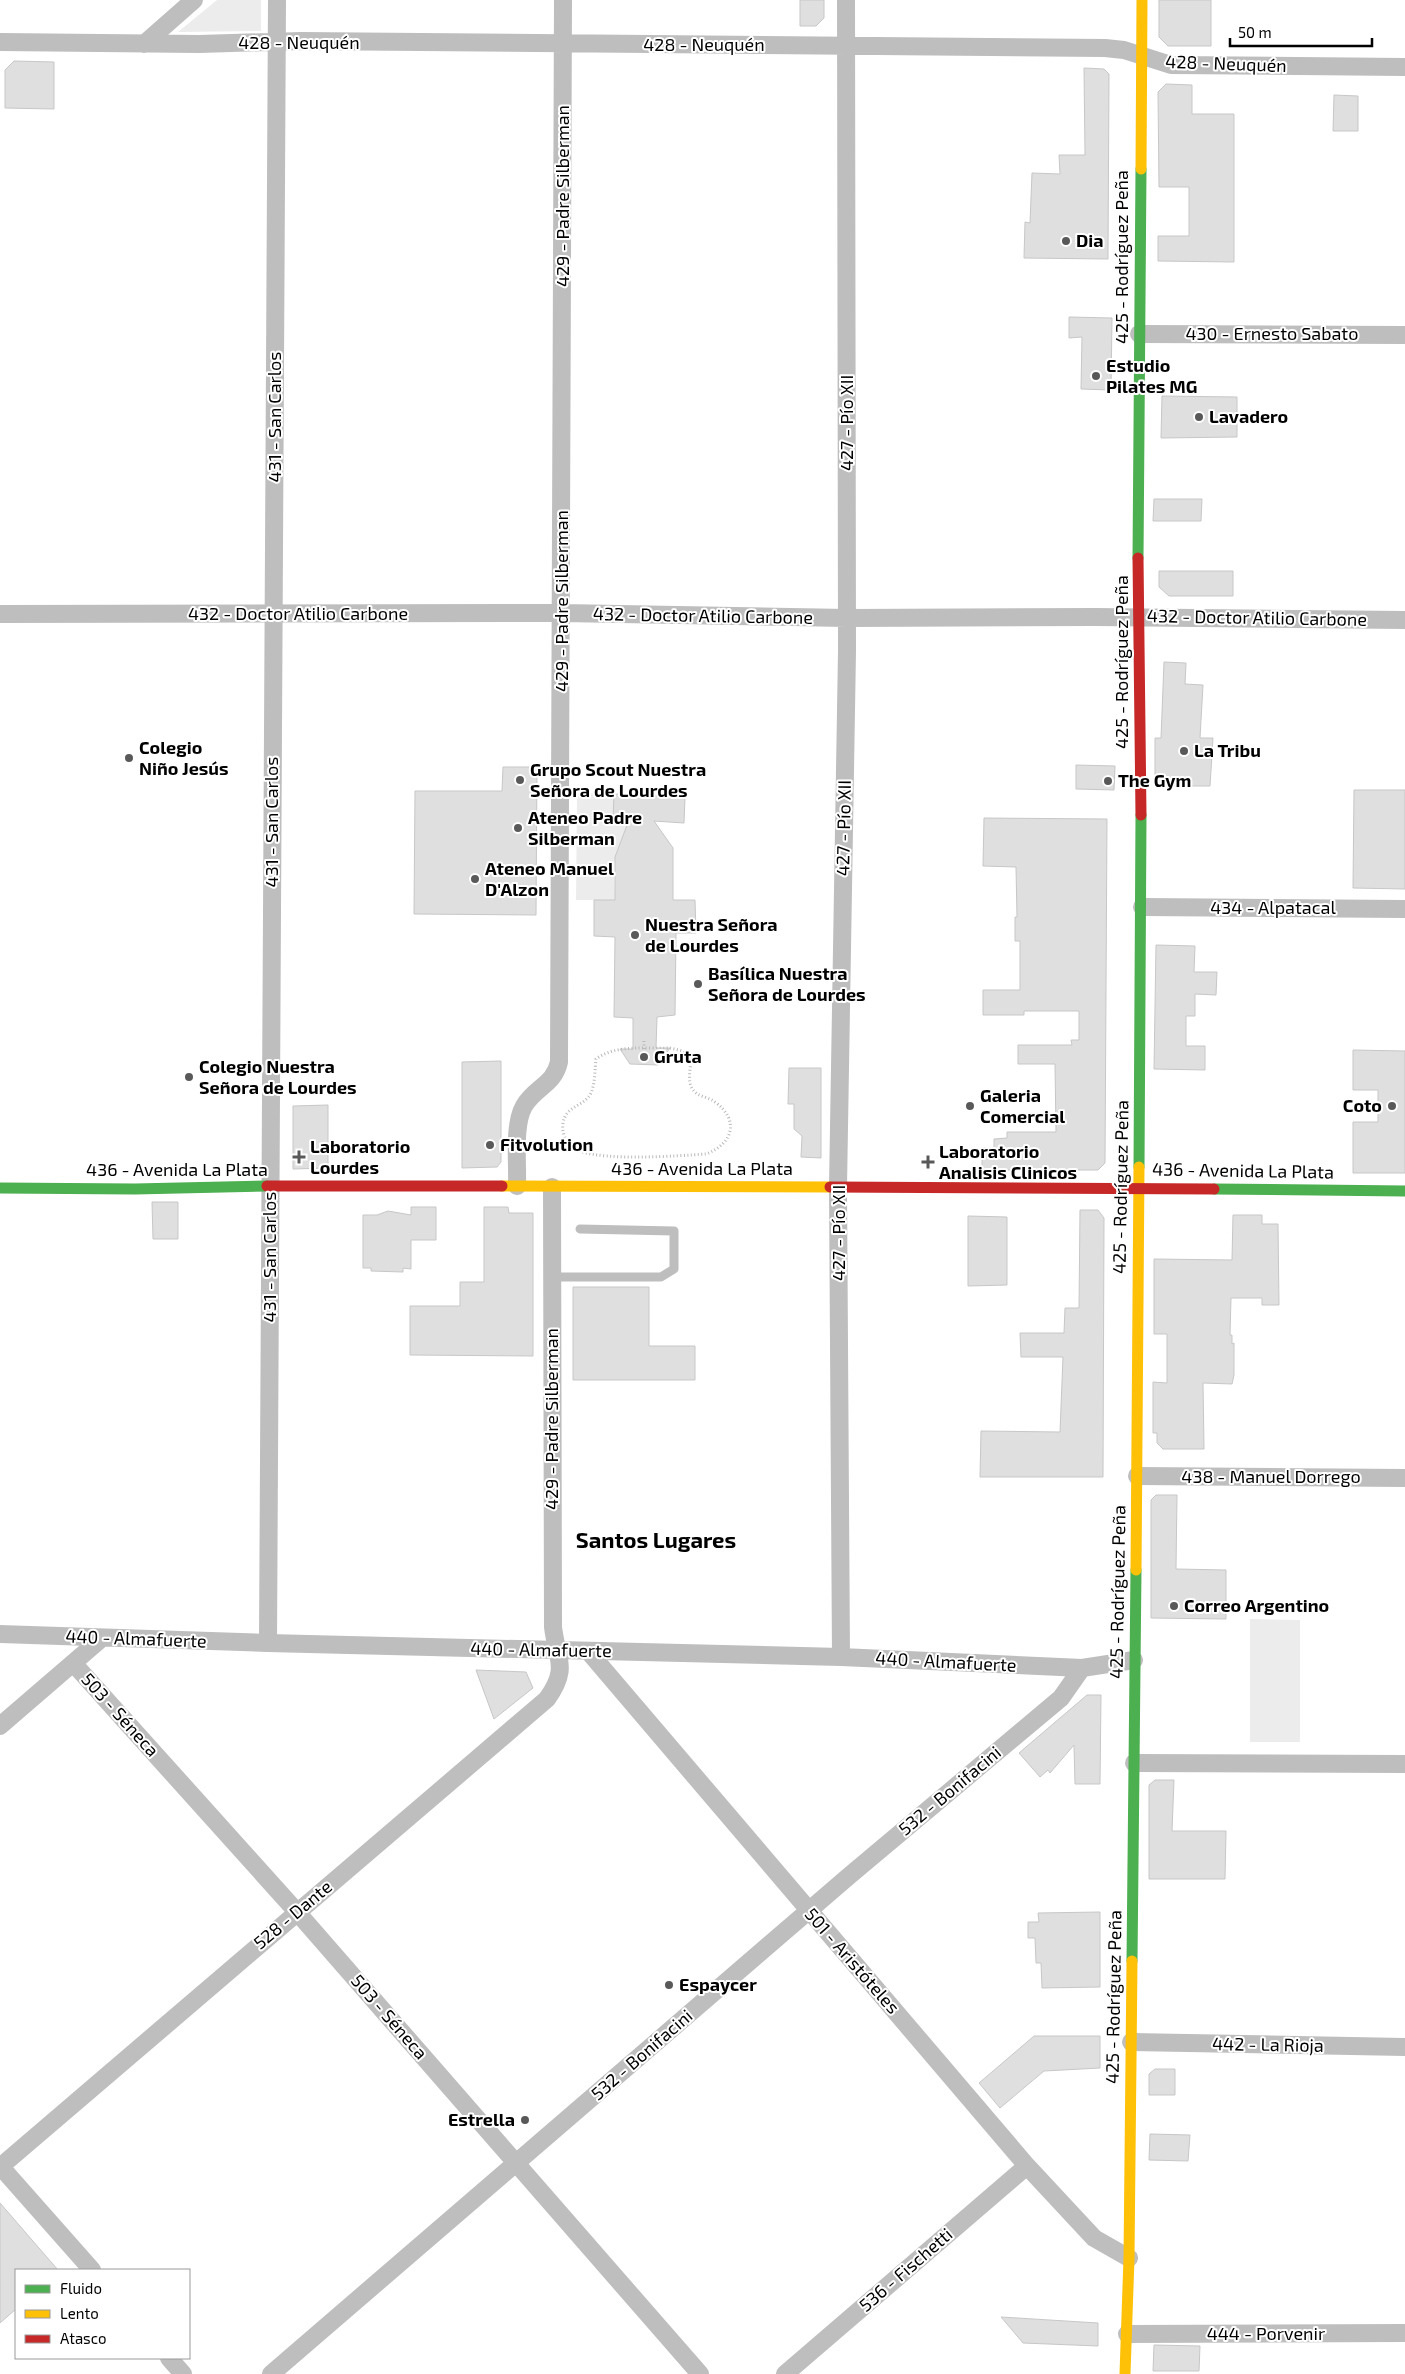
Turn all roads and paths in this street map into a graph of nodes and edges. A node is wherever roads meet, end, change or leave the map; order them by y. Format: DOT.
graph roads {
  1 [pos="194,0"];
  2 [pos="277,0"];
  3 [pos="563,0"];
  4 [pos="846,0"];
  5 [pos="1142,0"];
  6 [pos="0,42"];
  7 [pos="277,42"];
  8 [pos="144,44"];
  9 [pos="563,44"];
  10 [pos="846,45"];
  11 [pos="1141,56"];
  12 [pos="1405,67"];
  13 [pos="1139,334"];
  14 [pos="1405,335"];
  15 [pos="562,613"];
  16 [pos="0,614"];
  17 [pos="274,614"];
  18 [pos="1138,617"];
  19 [pos="847,618"];
  20 [pos="1405,620"];
  21 [pos="1142,907"];
  22 [pos="1405,909"];
  23 [pos="644,1039"];
  24 [pos="644,1049"];
  25 [pos="517,1186"];
  26 [pos="271,1187"];
  27 [pos="552,1187"];
  28 [pos="838,1187"];
  29 [pos="0,1188"];
  30 [pos="1138,1188"];
  31 [pos="1405,1191"];
  32 [pos="580,1229"];
  33 [pos="552,1277"];
  34 [pos="1137,1476"];
  35 [pos="1405,1478"];
  36 [pos="0,1634"];
  37 [pos="102,1638"];
  38 [pos="268,1644"];
  39 [pos="559,1649"];
  40 [pos="588,1651"];
  41 [pos="841,1657"];
  42 [pos="1134,1660"];
  43 [pos="74,1664"];
  44 [pos="1082,1668"];
  45 [pos="0,1726"];
  46 [pos="1134,1763"];
  47 [pos="1405,1764"];
  48 [pos="297,1912"];
  49 [pos="809,1912"];
  50 [pos="1131,2042"];
  51 [pos="1405,2047"];
  52 [pos="517,2163"];
  53 [pos="0,2166"];
  54 [pos="1027,2166"];
  55 [pos="1129,2258"];
  56 [pos="91,2269"];
  57 [pos="1405,2333"];
  58 [pos="1127,2334"];
  59 [pos="170,2359"];
  60 [pos="183,2374"];
  61 [pos="271,2374"];
  62 [pos="700,2374"];
  63 [pos="786,2374"];
  64 [pos="1125,2374"];
  1 -- 8 [label="street"];
  2 -- 7 [label="street, 431 - San Carlos"];
  3 -- 9 [label="street, 429 - Padre Silberman"];
  4 -- 10 [label="street, 427 - Pío XII"];
  5 -- 11 [label="street, 425 - Rodríguez Peña"];
  6 -- 8 [label="street, 428 - Neuquén"];
  7 -- 8 [label="street, 428 - Neuquén"];
  7 -- 9 [label="street, 428 - Neuquén"];
  7 -- 17 [label="street, 431 - San Carlos"];
  9 -- 10 [label="street, 428 - Neuquén"];
  9 -- 15 [label="street, 429 - Padre Silberman"];
  10 -- 11 [label="street, 428 - Neuquén"];
  10 -- 19 [label="street, 427 - Pío XII"];
  11 -- 12 [label="street, 428 - Neuquén"];
  11 -- 13 [label="street, 425 - Rodríguez Peña"];
  13 -- 14 [label="street, 430 - Ernesto Sabato"];
  13 -- 18 [label="street, 425 - Rodríguez Peña"];
  15 -- 17 [label="street, 432 - Doctor Atilio Carbone"];
  15 -- 19 [label="street, 432 - Doctor Atilio Carbone"];
  15 -- 25 [label="street, 429 - Padre Silberman"];
  16 -- 17 [label="street, 432 - Doctor Atilio Carbone"];
  17 -- 26 [label="street, 431 - San Carlos"];
  18 -- 19 [label="street, 432 - Doctor Atilio Carbone"];
  18 -- 20 [label="street, 432 - Doctor Atilio Carbone"];
  18 -- 21 [label="street, 425 - Rodríguez Peña"];
  19 -- 28 [label="street, 427 - Pío XII"];
  21 -- 22 [label="street, 434 - Alpatacal"];
  21 -- 30 [label="street, 425 - Rodríguez Peña"];
  23 -- 24 [label="path"];
  24 -- 24 [label="path"];
  25 -- 26 [label="street, 436 - Avenida La Plata"];
  25 -- 27 [label="street, 436 - Avenida La Plata"];
  26 -- 29 [label="street, 436 - Avenida La Plata"];
  26 -- 38 [label="street, 431 - San Carlos"];
  27 -- 28 [label="street, 436 - Avenida La Plata"];
  27 -- 33 [label="street, 429 - Padre Silberman"];
  28 -- 30 [label="street, 436 - Avenida La Plata"];
  28 -- 41 [label="street, 427 - Pío XII"];
  30 -- 31 [label="street, 436 - Avenida La Plata"];
  30 -- 34 [label="street, 425 - Rodríguez Peña"];
  32 -- 33 [label="lane"];
  33 -- 39 [label="street, 429 - Padre Silberman"];
  34 -- 35 [label="street, 438 - Manuel Dorrego"];
  34 -- 42 [label="street, 425 - Rodríguez Peña"];
  36 -- 37 [label="street, 440 - Almafuerte"];
  37 -- 38 [label="street, 440 - Almafuerte"];
  37 -- 43 [label="street"];
  38 -- 39 [label="street, 440 - Almafuerte"];
  39 -- 40 [label="street, 440 - Almafuerte"];
  39 -- 48 [label="street, 528 - Dante"];
  40 -- 41 [label="street, 440 - Almafuerte"];
  40 -- 49 [label="street, 501 - Aristóteles"];
  41 -- 44 [label="street, 440 - Almafuerte"];
  42 -- 44 [label="street"];
  42 -- 46 [label="street, 425 - Rodríguez Peña"];
  43 -- 45 [label="street"];
  43 -- 48 [label="street, 503 - Séneca"];
  44 -- 49 [label="street, 532 - Bonifacini"];
  46 -- 47 [label="street"];
  46 -- 50 [label="street, 425 - Rodríguez Peña"];
  48 -- 52 [label="street, 503 - Séneca"];
  48 -- 53 [label="street, 528 - Dante"];
  49 -- 52 [label="street, 532 - Bonifacini"];
  49 -- 54 [label="street, 501 - Aristóteles"];
  50 -- 51 [label="street, 442 - La Rioja"];
  50 -- 55 [label="street, 425 - Rodríguez Peña"];
  52 -- 61 [label="street, 532 - Bonifacini"];
  52 -- 62 [label="street, 503 - Séneca"];
  53 -- 56 [label="street"];
  54 -- 55 [label="street, 501 - Aristóteles"];
  54 -- 63 [label="street, 536 - Fischetti"];
  55 -- 58 [label="street, 425 - Rodríguez Peña"];
  57 -- 58 [label="street, 444 - Porvenir"];
  58 -- 64 [label="street, 425 - Rodríguez Peña"];
  59 -- 60 [label="street"];
}
